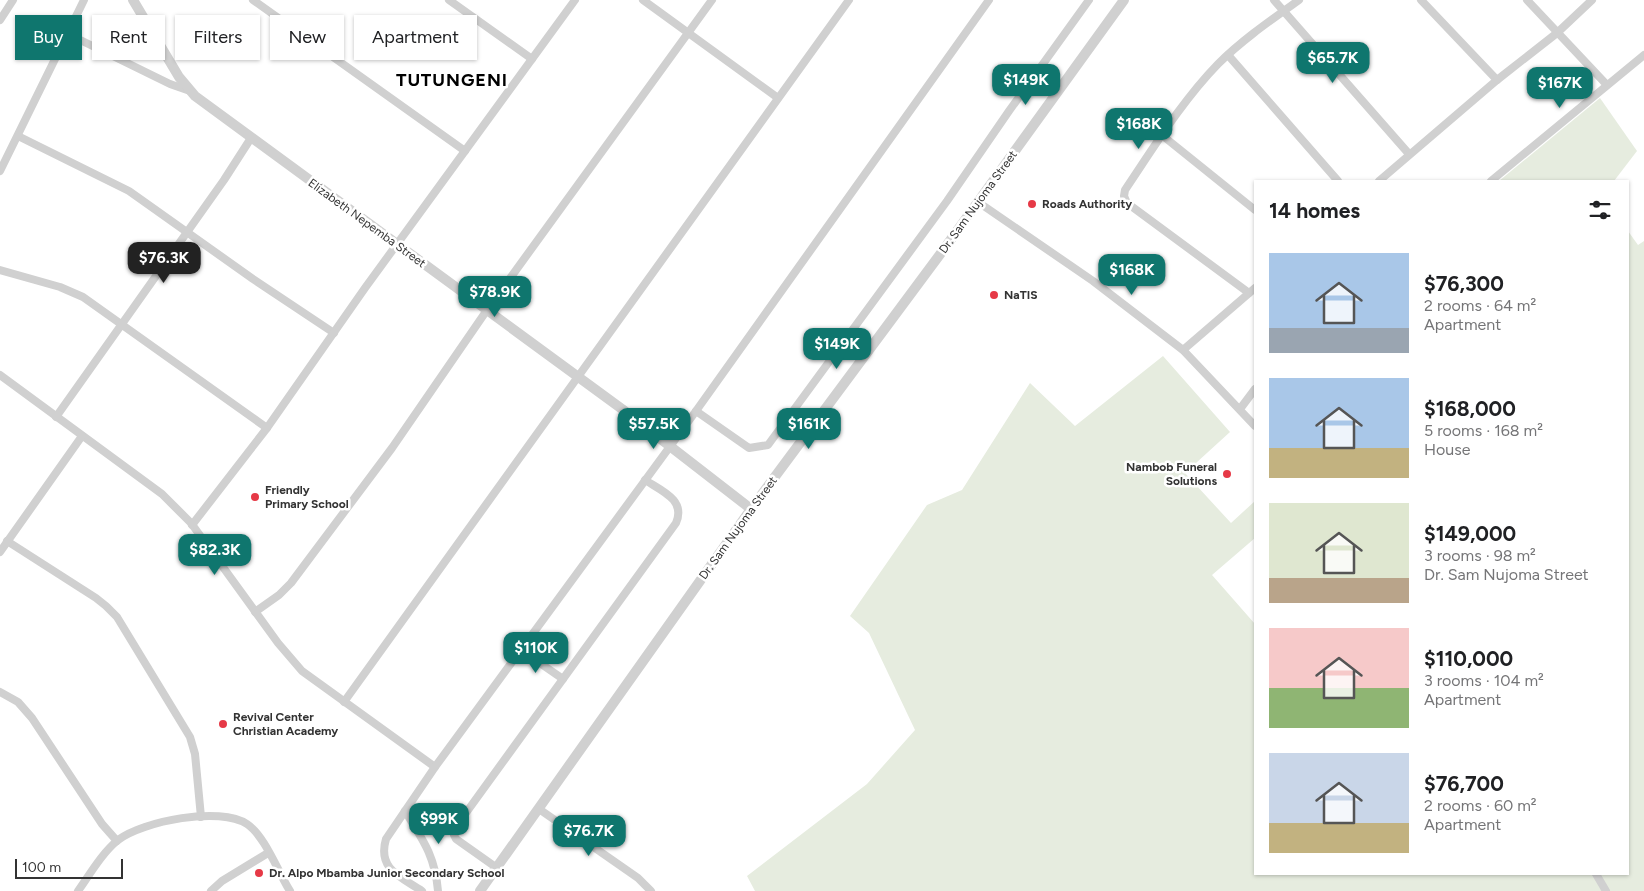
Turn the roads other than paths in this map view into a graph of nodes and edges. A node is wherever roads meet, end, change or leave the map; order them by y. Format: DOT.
graph roads {
  1 [pos="13,0"];
  2 [pos="84,0"];
  3 [pos="133,0"];
  4 [pos="254,0"];
  5 [pos="449,0"];
  6 [pos="575,0"];
  7 [pos="643,0"];
  8 [pos="712,0"];
  9 [pos="849,0"];
  10 [pos="989,0"];
  11 [pos="1089,0"];
  12 [pos="1124,0"];
  13 [pos="1274,0"];
  14 [pos="1299,0"];
  15 [pos="1421,0"];
  16 [pos="1527,0"];
  17 [pos="1592,0"];
  18 [pos="1284,11"];
  19 [pos="77,15"];
  20 [pos="0,20"];
  21 [pos="1557,33"];
  22 [pos="688,34"];
  23 [pos="82,41"];
  24 [pos="1228,55"];
  25 [pos="1644,55"];
  26 [pos="532,59"];
  27 [pos="55,60"];
  28 [pos="1497,80"];
  29 [pos="1606,84"];
  30 [pos="190,91"];
  31 [pos="778,98"];
  32 [pos="18,136"];
  33 [pos="1163,136"];
  34 [pos="251,138"];
  35 [pos="465,151"];
  36 [pos="1409,154"];
  37 [pos="0,171"];
  38 [pos="1337,180"];
  39 [pos="1380,180"];
  40 [pos="1492,180"];
  41 [pos="978,202"];
  42 [pos="1254,209"];
  43 [pos="188,232"];
  44 [pos="397,245"];
  45 [pos="0,270"];
  46 [pos="1252,290"];
  47 [pos="487,310"];
  48 [pos="122,324"];
  49 [pos="334,333"];
  50 [pos="1183,350"];
  51 [pos="0,375"];
  52 [pos="578,376"];
  53 [pos="1254,390"];
  54 [pos="1240,409"];
  55 [pos="696,411"];
  56 [pos="56,417"];
  57 [pos="1254,425"];
  58 [pos="267,428"];
  59 [pos="82,436"];
  60 [pos="670,446"];
  61 [pos="645,480"];
  62 [pos="751,509"];
  63 [pos="192,525"];
  64 [pos="8,541"];
  65 [pos="0,552"];
  66 [pos="256,612"];
  67 [pos="521,650"];
  68 [pos="563,680"];
  69 [pos="0,692"];
  70 [pos="344,702"];
  71 [pos="435,767"];
  72 [pos="539,810"];
  73 [pos="405,811"];
  74 [pos="201,817"];
  75 [pos="117,841"];
  76 [pos="268,853"];
  77 [pos="497,868"];
  78 [pos="1597,875"];
  79 [pos="78,891"];
  80 [pos="211,891"];
  81 [pos="290,891"];
  82 [pos="422,891"];
  83 [pos="438,891"];
  84 [pos="480,891"];
  85 [pos="651,891"];
  86 [pos="1606,891"];
  1 -- 20 [label="street"];
  2 -- 19 [label="street"];
  3 -- 30 [label="street, Elizabeth Nepemba Street"];
  4 -- 35 [label="street"];
  5 -- 26 [label="street"];
  6 -- 26 [label="street"];
  7 -- 22 [label="street"];
  8 -- 22 [label="street"];
  9 -- 31 [label="street"];
  10 -- 55 [label="street"];
  11 -- 55 [label="street"];
  12 -- 41 [label="street, Dr. Sam Nujoma Street"];
  13 -- 18 [label="street"];
  14 -- 18 [label="street"];
  15 -- 28 [label="street"];
  16 -- 21 [label="street"];
  17 -- 21 [label="street"];
  18 -- 24 [label="street"];
  18 -- 36 [label="street"];
  21 -- 28 [label="street"];
  21 -- 29 [label="street"];
  22 -- 31 [label="street"];
  22 -- 47 [label="street"];
  23 -- 30 [label="street"];
  24 -- 33 [label="street"];
  24 -- 38 [label="street"];
  25 -- 29 [label="street"];
  26 -- 35 [label="street"];
  27 -- 32 [label="street"];
  28 -- 36 [label="street"];
  29 -- 40 [label="street"];
  30 -- 34 [label="street, Elizabeth Nepemba Street"];
  31 -- 52 [label="street"];
  32 -- 37 [label="street"];
  32 -- 43 [label="street"];
  33 -- 42 [label="street"];
  33 -- 46 [label="street"];
  34 -- 43 [label="street"];
  34 -- 44 [label="street, Elizabeth Nepemba Street"];
  35 -- 44 [label="street"];
  36 -- 39 [label="street"];
  41 -- 50 [label="street"];
  41 -- 62 [label="street, Dr. Sam Nujoma Street"];
  43 -- 48 [label="street"];
  43 -- 49 [label="street"];
  44 -- 47 [label="street, Elizabeth Nepemba Street"];
  44 -- 49 [label="street"];
  45 -- 48 [label="street"];
  46 -- 50 [label="street"];
  47 -- 52 [label="street, Elizabeth Nepemba Street"];
  47 -- 66 [label="street"];
  48 -- 56 [label="street"];
  48 -- 58 [label="street"];
  49 -- 58 [label="street"];
  50 -- 54 [label="street"];
  51 -- 56 [label="street"];
  52 -- 60 [label="street, Elizabeth Nepemba Street"];
  52 -- 70 [label="street"];
  53 -- 54 [label="street"];
  54 -- 57 [label="street"];
  55 -- 60 [label="street"];
  56 -- 59 [label="street"];
  58 -- 63 [label="street"];
  59 -- 63 [label="street"];
  59 -- 64 [label="street"];
  60 -- 61 [label="street"];
  60 -- 62 [label="street, Elizabeth Nepemba Street"];
  61 -- 67 [label="street"];
  61 -- 68 [label="street"];
  62 -- 72 [label="street, Dr. Sam Nujoma Street"];
  63 -- 66 [label="street"];
  64 -- 65 [label="street"];
  64 -- 74 [label="street"];
  66 -- 70 [label="street"];
  67 -- 68 [label="street"];
  67 -- 71 [label="street"];
  68 -- 77 [label="street"];
  69 -- 75 [label="street"];
  70 -- 71 [label="street"];
  71 -- 73 [label="street"];
  72 -- 77 [label="street, Dr. Sam Nujoma Street"];
  72 -- 85 [label="street"];
  73 -- 82 [label="street"];
  73 -- 83 [label="street"];
  74 -- 75 [label="street"];
  74 -- 76 [label="street"];
  75 -- 79 [label="street"];
  76 -- 80 [label="street"];
  76 -- 81 [label="street"];
  77 -- 84 [label="street, Dr. Sam Nujoma Street"];
  78 -- 86 [label="street"];
}
